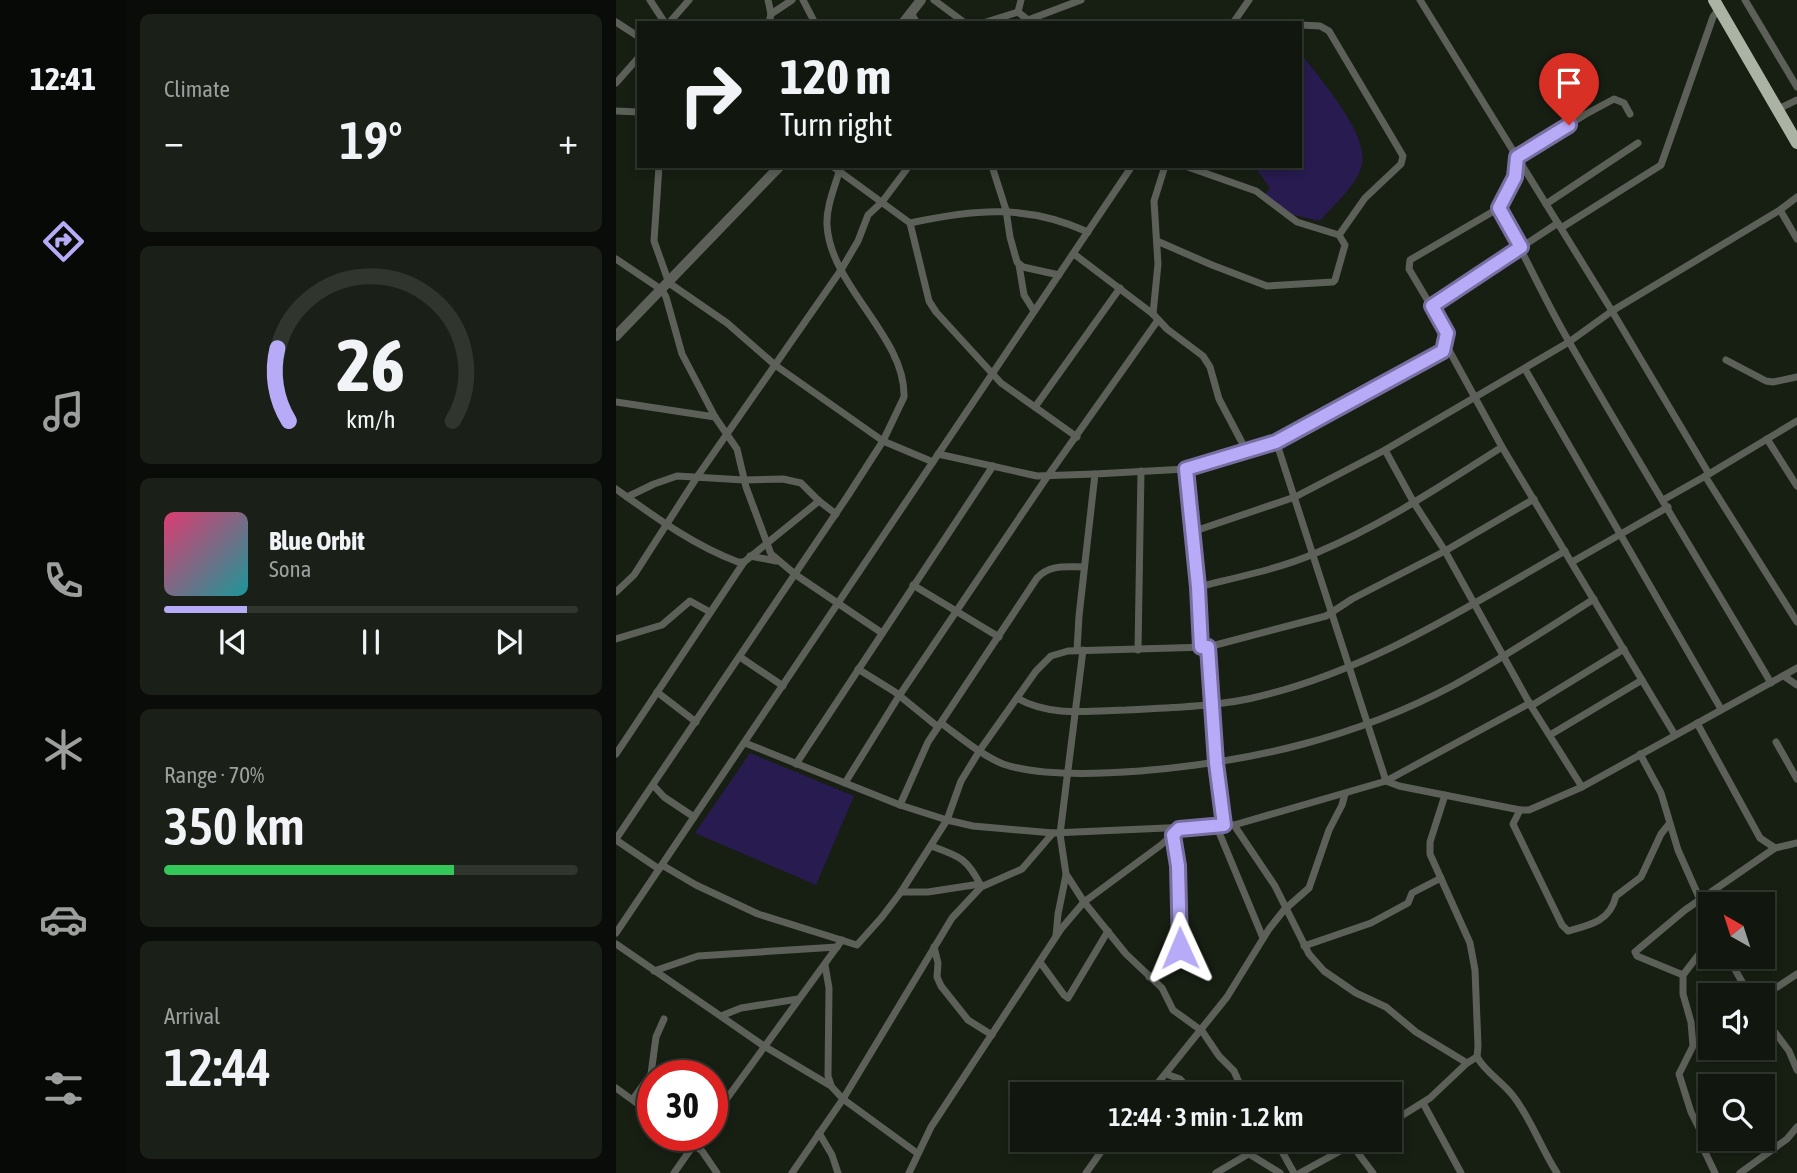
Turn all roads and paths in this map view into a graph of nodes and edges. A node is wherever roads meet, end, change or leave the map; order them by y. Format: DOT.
graph roads {
  1 [pos="650,0"];
  2 [pos="689,0"];
  3 [pos="768,0"];
  4 [pos="792,0"];
  5 [pos="803,0"];
  6 [pos="921,0"];
  7 [pos="934,0"];
  8 [pos="1021,0"];
  9 [pos="1081,0"];
  10 [pos="1249,0"];
  11 [pos="1420,0"];
  12 [pos="1745,0"];
  13 [pos="1719,3"];
  14 [pos="1018,12"];
  15 [pos="911,13"];
  16 [pos="770,18"];
  17 [pos="666,21"];
  18 [pos="669,21"];
  19 [pos="814,21"];
  20 [pos="904,21"];
  21 [pos="916,21"];
  22 [pos="962,21"];
  23 [pos="989,21"];
  24 [pos="1026,21"];
  25 [pos="1234,21"];
  26 [pos="616,22"];
  27 [pos="1302,25"];
  28 [pos="637,36"];
  29 [pos="637,59"];
  30 [pos="616,83"];
  31 [pos="1797,87"];
  32 [pos="1797,100"];
  33 [pos="1778,109"];
  34 [pos="616,111"];
  35 [pos="637,112"];
  36 [pos="1630,114"];
  37 [pos="1637,143"];
  38 [pos="1797,143"];
  39 [pos="1517,157"];
  40 [pos="659,168"];
  41 [pos="778,168"];
  42 [pos="908,168"];
  43 [pos="993,168"];
  44 [pos="1131,168"];
  45 [pos="1163,168"];
  46 [pos="1191,168"];
  47 [pos="836,169"];
  48 [pos="1797,197"];
  49 [pos="882,202"];
  50 [pos="1546,204"];
  51 [pos="1499,208"];
  52 [pos="1006,210"];
  53 [pos="1780,210"];
  54 [pos="910,223"];
  55 [pos="1560,226"];
  56 [pos="1088,232"];
  57 [pos="1339,235"];
  58 [pos="1797,239"];
  59 [pos="1157,241"];
  60 [pos="1521,247"];
  61 [pos="1074,254"];
  62 [pos="616,259"];
  63 [pos="1019,265"];
  64 [pos="841,270"];
  65 [pos="1059,275"];
  66 [pos="665,286"];
  67 [pos="1120,288"];
  68 [pos="1432,306"];
  69 [pos="1034,311"];
  70 [pos="1612,311"];
  71 [pos="1155,317"];
  72 [pos="616,336"];
  73 [pos="1569,342"];
  74 [pos="1443,351"];
  75 [pos="1726,360"];
  76 [pos="775,365"];
  77 [pos="1525,369"];
  78 [pos="992,374"];
  79 [pos="1797,377"];
  80 [pos="1475,398"];
  81 [pos="616,402"];
  82 [pos="1035,407"];
  83 [pos="715,417"];
  84 [pos="1797,421"];
  85 [pos="728,434"];
  86 [pos="1077,437"];
  87 [pos="1768,439"];
  88 [pos="883,441"];
  89 [pos="1276,442"];
  90 [pos="1502,447"];
  91 [pos="1385,450"];
  92 [pos="1247,452"];
  93 [pos="938,454"];
  94 [pos="933,461"];
  95 [pos="993,466"];
  96 [pos="1186,469"];
  97 [pos="1141,471"];
  98 [pos="1095,474"];
  99 [pos="1707,475"];
  100 [pos="697,477"];
  101 [pos="1046,477"];
  102 [pos="744,480"];
  103 [pos="1797,486"];
  104 [pos="616,489"];
  105 [pos="627,497"];
  106 [pos="1295,497"];
  107 [pos="1534,499"];
  108 [pos="819,501"];
  109 [pos="1414,503"];
  110 [pos="1666,503"];
  111 [pos="836,514"];
  112 [pos="666,525"];
  113 [pos="1192,531"];
  114 [pos="1619,535"];
  115 [pos="766,542"];
  116 [pos="1445,551"];
  117 [pos="1565,551"];
  118 [pos="1313,554"];
  119 [pos="747,559"];
  120 [pos="777,561"];
  121 [pos="1572,562"];
  122 [pos="1084,567"];
  123 [pos="796,575"];
  124 [pos="913,585"];
  125 [pos="1198,587"];
  126 [pos="616,592"];
  127 [pos="1594,599"];
  128 [pos="839,603"];
  129 [pos="1474,603"];
  130 [pos="710,612"];
  131 [pos="957,612"];
  132 [pos="1333,612"];
  133 [pos="1797,622"];
  134 [pos="882,633"];
  135 [pos="999,637"];
  136 [pos="616,639"];
  137 [pos="1204,647"];
  138 [pos="1624,649"];
  139 [pos="1080,650"];
  140 [pos="1138,650"];
  141 [pos="1503,655"];
  142 [pos="740,657"];
  143 [pos="1350,666"];
  144 [pos="1797,668"];
  145 [pos="858,669"];
  146 [pos="1784,676"];
  147 [pos="1642,680"];
  148 [pos="1771,683"];
  149 [pos="1797,685"];
  150 [pos="783,686"];
  151 [pos="657,692"];
  152 [pos="900,696"];
  153 [pos="1017,698"];
  154 [pos="1212,704"];
  155 [pos="1531,704"];
  156 [pos="1721,709"];
  157 [pos="1076,712"];
  158 [pos="696,722"];
  159 [pos="1369,723"];
  160 [pos="1697,723"];
  161 [pos="940,725"];
  162 [pos="1550,735"];
  163 [pos="1675,735"];
  164 [pos="1776,742"];
  165 [pos="745,743"];
  166 [pos="980,750"];
  167 [pos="616,754"];
  168 [pos="1640,754"];
  169 [pos="1216,763"];
  170 [pos="796,764"];
  171 [pos="1068,774"];
  172 [pos="1797,779"];
  173 [pos="1387,781"];
  174 [pos="845,783"];
  175 [pos="653,785"];
  176 [pos="1582,787"];
  177 [pos="1345,793"];
  178 [pos="1445,795"];
  179 [pos="900,805"];
  180 [pos="1520,810"];
  181 [pos="694,817"];
  182 [pos="947,820"];
  183 [pos="1669,824"];
  184 [pos="1220,825"];
  185 [pos="1234,825"];
  186 [pos="1179,829"];
  187 [pos="1057,834"];
  188 [pos="1173,835"];
  189 [pos="616,839"];
  190 [pos="1797,844"];
  191 [pos="931,846"];
  192 [pos="1775,848"];
  193 [pos="660,867"];
  194 [pos="1066,874"];
  195 [pos="1441,878"];
  196 [pos="981,885"];
  197 [pos="901,892"];
  198 [pos="1712,892"];
  199 [pos="1698,898"];
  200 [pos="1084,902"];
  201 [pos="1698,902"];
  202 [pos="1287,909"];
  203 [pos="1108,931"];
  204 [pos="616,933"];
  205 [pos="1056,936"];
  206 [pos="1263,937"];
  207 [pos="842,940"];
  208 [pos="616,944"];
  209 [pos="1304,946"];
  210 [pos="837,947"];
  211 [pos="934,947"];
  212 [pos="1698,956"];
  213 [pos="1040,962"];
  214 [pos="825,965"];
  215 [pos="654,971"];
  216 [pos="1797,974"];
  217 [pos="1683,975"];
  218 [pos="1149,977"];
  219 [pos="1775,988"];
  220 [pos="798,999"];
  221 [pos="721,1016"];
  222 [pos="664,1019"];
  223 [pos="1202,1031"];
  224 [pos="1775,1032"];
  225 [pos="992,1035"];
  226 [pos="764,1046"];
  227 [pos="1477,1057"];
  228 [pos="1466,1063"];
  229 [pos="1797,1070"];
  230 [pos="1166,1074"];
  231 [pos="1159,1082"];
  232 [pos="1183,1082"];
  233 [pos="1239,1082"];
  234 [pos="831,1086"];
  235 [pos="616,1088"];
  236 [pos="728,1097"];
  237 [pos="633,1099"];
  238 [pos="843,1099"];
  239 [pos="637,1102"];
  240 [pos="1423,1103"];
  241 [pos="1402,1116"];
  242 [pos="1797,1127"];
  243 [pos="819,1133"];
  244 [pos="689,1151"];
  245 [pos="701,1151"];
  246 [pos="1101,1152"];
  247 [pos="1247,1152"];
  248 [pos="1253,1152"];
  249 [pos="1282,1152"];
  250 [pos="1339,1152"];
  251 [pos="1357,1152"];
  252 [pos="917,1153"];
  253 [pos="1250,1154"];
  254 [pos="674,1173"];
  255 [pos="717,1173"];
  256 [pos="792,1173"];
  257 [pos="838,1173"];
  258 [pos="909,1173"];
  259 [pos="1086,1173"];
  260 [pos="1216,1173"];
  261 [pos="1280,1173"];
  262 [pos="1294,1173"];
  263 [pos="1300,1173"];
  264 [pos="1373,1173"];
  265 [pos="1461,1173"];
  266 [pos="1557,1173"];
  267 [pos="1715,1173"];
  268 [pos="1740,1173"];
  1 -- 17 [label="street"];
  2 -- 18 [label="street"];
  3 -- 16 [label="street"];
  4 -- 16 [label="street"];
  5 -- 19 [label="street"];
  6 -- 15 [label="street"];
  7 -- 22 [label="street"];
  8 -- 14 [label="street"];
  9 -- 24 [label="street"];
  10 -- 25 [label="street"];
  11 -- 39 [label="street"];
  12 -- 31 [label="street"];
  13 -- 33 [label="highway"];
  13 -- 55 [label="street"];
  14 -- 23 [label="street"];
  14 -- 24 [label="street"];
  15 -- 20 [label="street"];
  15 -- 21 [label="street"];
  26 -- 28 [label="street"];
  27 -- 57 [label="street"];
  29 -- 30 [label="street"];
  32 -- 33 [label="street"];
  33 -- 38 [label="highway"];
  34 -- 35 [label="street"];
  36 -- 39 [label="street"];
  37 -- 50 [label="street"];
  39 -- 50 [label="street"];
  39 -- 51 [label="street"];
  40 -- 66 [label="street"];
  41 -- 66 [label="street"];
  42 -- 49 [label="street"];
  43 -- 52 [label="street"];
  44 -- 56 [label="street"];
  45 -- 59 [label="street"];
  46 -- 57 [label="street"];
  47 -- 49 [label="street"];
  47 -- 64 [label="street"];
  48 -- 53 [label="street"];
  49 -- 54 [label="street"];
  49 -- 64 [label="street"];
  50 -- 55 [label="street"];
  51 -- 60 [label="street"];
  51 -- 68 [label="street"];
  52 -- 54 [label="street"];
  52 -- 56 [label="street"];
  52 -- 63 [label="street"];
  53 -- 58 [label="street"];
  53 -- 70 [label="street"];
  54 -- 78 [label="street"];
  55 -- 60 [label="street"];
  55 -- 70 [label="street"];
  56 -- 61 [label="street"];
  57 -- 59 [label="street"];
  59 -- 71 [label="street"];
  60 -- 68 [label="street"];
  60 -- 73 [label="street"];
  61 -- 65 [label="street"];
  61 -- 67 [label="street"];
  62 -- 66 [label="street"];
  63 -- 65 [label="street"];
  63 -- 69 [label="street"];
  64 -- 76 [label="street"];
  64 -- 88 [label="street"];
  65 -- 69 [label="street"];
  66 -- 72 [label="street"];
  66 -- 76 [label="street"];
  66 -- 83 [label="street"];
  67 -- 71 [label="street"];
  67 -- 82 [label="street"];
  68 -- 74 [label="street"];
  69 -- 78 [label="street"];
  70 -- 73 [label="street"];
  70 -- 99 [label="street"];
  71 -- 86 [label="street"];
  71 -- 92 [label="street"];
  73 -- 77 [label="street"];
  73 -- 110 [label="street"];
  74 -- 80 [label="street"];
  74 -- 89 [label="street"];
  75 -- 79 [label="street"];
  76 -- 85 [label="street"];
  76 -- 88 [label="street"];
  77 -- 80 [label="street"];
  77 -- 114 [label="street"];
  78 -- 82 [label="street"];
  78 -- 93 [label="street"];
  80 -- 90 [label="street"];
  80 -- 91 [label="street"];
  81 -- 83 [label="street"];
  82 -- 86 [label="street"];
  83 -- 85 [label="street"];
  84 -- 87 [label="street"];
  85 -- 100 [label="street"];
  85 -- 102 [label="street"];
  86 -- 101 [label="street"];
  87 -- 99 [label="street"];
  87 -- 103 [label="street"];
  88 -- 94 [label="street"];
  88 -- 111 [label="street"];
  89 -- 92 [label="street"];
  89 -- 106 [label="street"];
  90 -- 107 [label="street"];
  90 -- 109 [label="street"];
  91 -- 106 [label="street"];
  91 -- 109 [label="street"];
  92 -- 96 [label="street"];
  93 -- 94 [label="street"];
  93 -- 95 [label="street"];
  94 -- 128 [label="street"];
  95 -- 101 [label="street"];
  95 -- 124 [label="street"];
  96 -- 97 [label="street"];
  96 -- 113 [label="street"];
  97 -- 98 [label="street"];
  97 -- 140 [label="street"];
  98 -- 101 [label="street"];
  98 -- 122 [label="street"];
  99 -- 110 [label="street"];
  99 -- 133 [label="street"];
  100 -- 102 [label="street"];
  100 -- 105 [label="street"];
  100 -- 112 [label="street"];
  101 -- 131 [label="street"];
  102 -- 108 [label="street"];
  102 -- 115 [label="street"];
  104 -- 105 [label="street"];
  105 -- 112 [label="street"];
  106 -- 113 [label="street"];
  106 -- 118 [label="street"];
  107 -- 116 [label="street"];
  107 -- 117 [label="street"];
  108 -- 111 [label="street"];
  108 -- 115 [label="street"];
  109 -- 116 [label="street"];
  109 -- 118 [label="street"];
  110 -- 114 [label="street"];
  110 -- 148 [label="street"];
  111 -- 123 [label="street"];
  112 -- 119 [label="street"];
  112 -- 126 [label="street"];
  113 -- 125 [label="street"];
  114 -- 121 [label="street"];
  114 -- 156 [label="street"];
  115 -- 119 [label="street"];
  115 -- 120 [label="street"];
  116 -- 129 [label="street"];
  116 -- 132 [label="street"];
  117 -- 121 [label="street"];
  117 -- 129 [label="street"];
  118 -- 125 [label="street"];
  118 -- 132 [label="street"];
  119 -- 120 [label="street"];
  119 -- 130 [label="street"];
  120 -- 123 [label="street"];
  121 -- 127 [label="street"];
  122 -- 135 [label="street"];
  122 -- 139 [label="street"];
  123 -- 128 [label="street"];
  123 -- 142 [label="street"];
  124 -- 131 [label="street"];
  124 -- 134 [label="street"];
  125 -- 137 [label="street"];
  127 -- 138 [label="street"];
  127 -- 141 [label="street"];
  128 -- 134 [label="street"];
  128 -- 150 [label="street"];
  129 -- 141 [label="street"];
  129 -- 143 [label="street"];
  130 -- 136 [label="street"];
  130 -- 151 [label="street"];
  131 -- 135 [label="street"];
  131 -- 152 [label="street"];
  132 -- 137 [label="street"];
  132 -- 143 [label="street"];
  134 -- 145 [label="street"];
  135 -- 161 [label="street"];
  137 -- 140 [label="street"];
  137 -- 154 [label="street"];
  138 -- 147 [label="street"];
  138 -- 155 [label="street"];
  139 -- 140 [label="street"];
  139 -- 153 [label="street"];
  139 -- 157 [label="street"];
  141 -- 155 [label="street"];
  141 -- 159 [label="street"];
  142 -- 150 [label="street"];
  142 -- 158 [label="street"];
  143 -- 154 [label="street"];
  143 -- 159 [label="street"];
  144 -- 146 [label="street"];
  145 -- 152 [label="street"];
  145 -- 170 [label="street"];
  146 -- 148 [label="street"];
  146 -- 149 [label="street"];
  147 -- 162 [label="street"];
  147 -- 163 [label="street"];
  148 -- 156 [label="street"];
  150 -- 165 [label="street"];
  151 -- 158 [label="street"];
  151 -- 167 [label="street"];
  152 -- 161 [label="street"];
  152 -- 174 [label="street"];
  153 -- 157 [label="street"];
  153 -- 166 [label="street"];
  154 -- 157 [label="street"];
  154 -- 169 [label="street"];
  155 -- 162 [label="street"];
  155 -- 173 [label="street"];
  156 -- 160 [label="street"];
  157 -- 171 [label="street"];
  158 -- 175 [label="street"];
  159 -- 169 [label="street"];
  159 -- 173 [label="street"];
  160 -- 163 [label="street"];
  160 -- 192 [label="street"];
  161 -- 166 [label="street"];
  161 -- 179 [label="street"];
  162 -- 176 [label="street"];
  163 -- 168 [label="street"];
  164 -- 172 [label="street"];
  165 -- 170 [label="street"];
  165 -- 181 [label="street"];
  166 -- 171 [label="street"];
  166 -- 182 [label="street"];
  168 -- 176 [label="street"];
  168 -- 183 [label="street"];
  169 -- 171 [label="street"];
  169 -- 184 [label="street"];
  170 -- 174 [label="street"];
  171 -- 187 [label="street"];
  173 -- 177 [label="street"];
  173 -- 178 [label="street"];
  174 -- 179 [label="street"];
  175 -- 181 [label="street"];
  175 -- 189 [label="street"];
  176 -- 180 [label="street"];
  177 -- 185 [label="street"];
  177 -- 202 [label="street"];
  178 -- 180 [label="street"];
  178 -- 195 [label="street"];
  179 -- 182 [label="street"];
  180 -- 183 [label="street"];
  181 -- 193 [label="street"];
  182 -- 187 [label="street"];
  182 -- 191 [label="street"];
  183 -- 199 [label="street"];
  184 -- 185 [label="street"];
  184 -- 186 [label="street"];
  184 -- 206 [label="street"];
  185 -- 202 [label="street"];
  186 -- 187 [label="street"];
  186 -- 188 [label="street"];
  187 -- 194 [label="street"];
  187 -- 196 [label="street"];
  188 -- 200 [label="street"];
  188 -- 218 [label="street"];
  189 -- 193 [label="street"];
  190 -- 192 [label="street"];
  191 -- 196 [label="street"];
  191 -- 197 [label="street"];
  192 -- 198 [label="street"];
  193 -- 204 [label="street"];
  193 -- 207 [label="street"];
  194 -- 200 [label="street"];
  194 -- 205 [label="street"];
  195 -- 209 [label="street"];
  195 -- 227 [label="street"];
  196 -- 197 [label="street"];
  196 -- 211 [label="street"];
  197 -- 207 [label="street"];
  200 -- 203 [label="street"];
  200 -- 205 [label="street"];
  201 -- 217 [label="street"];
  202 -- 206 [label="street"];
  202 -- 209 [label="street"];
  203 -- 213 [label="street"];
  203 -- 218 [label="street"];
  205 -- 213 [label="street"];
  206 -- 223 [label="street"];
  207 -- 210 [label="street"];
  208 -- 215 [label="street"];
  209 -- 228 [label="street"];
  210 -- 214 [label="street"];
  210 -- 215 [label="street"];
  211 -- 225 [label="street"];
  211 -- 238 [label="street"];
  212 -- 217 [label="street"];
  213 -- 225 [label="street"];
  214 -- 220 [label="street"];
  214 -- 234 [label="street"];
  215 -- 221 [label="street"];
  216 -- 219 [label="street"];
  217 -- 267 [label="street"];
  218 -- 223 [label="street"];
  220 -- 221 [label="street"];
  220 -- 226 [label="street"];
  221 -- 226 [label="street"];
  222 -- 237 [label="street"];
  223 -- 230 [label="street"];
  223 -- 233 [label="street"];
  224 -- 229 [label="street"];
  225 -- 252 [label="street"];
  226 -- 234 [label="street"];
  226 -- 236 [label="street"];
  227 -- 228 [label="street"];
  227 -- 266 [label="street"];
  228 -- 240 [label="street"];
  230 -- 231 [label="street"];
  230 -- 232 [label="street"];
  234 -- 238 [label="street"];
  235 -- 237 [label="street"];
  237 -- 239 [label="street"];
  238 -- 243 [label="street"];
  238 -- 252 [label="street"];
  240 -- 241 [label="street"];
  240 -- 265 [label="street"];
  242 -- 268 [label="street"];
  243 -- 256 [label="street"];
  243 -- 257 [label="street"];
  244 -- 254 [label="street"];
  245 -- 255 [label="street"];
  246 -- 259 [label="street"];
  247 -- 253 [label="street"];
  248 -- 253 [label="street"];
  249 -- 262 [label="street"];
  250 -- 263 [label="street"];
  251 -- 264 [label="street"];
  252 -- 258 [label="street"];
  253 -- 260 [label="street"];
  253 -- 261 [label="street"];
}
